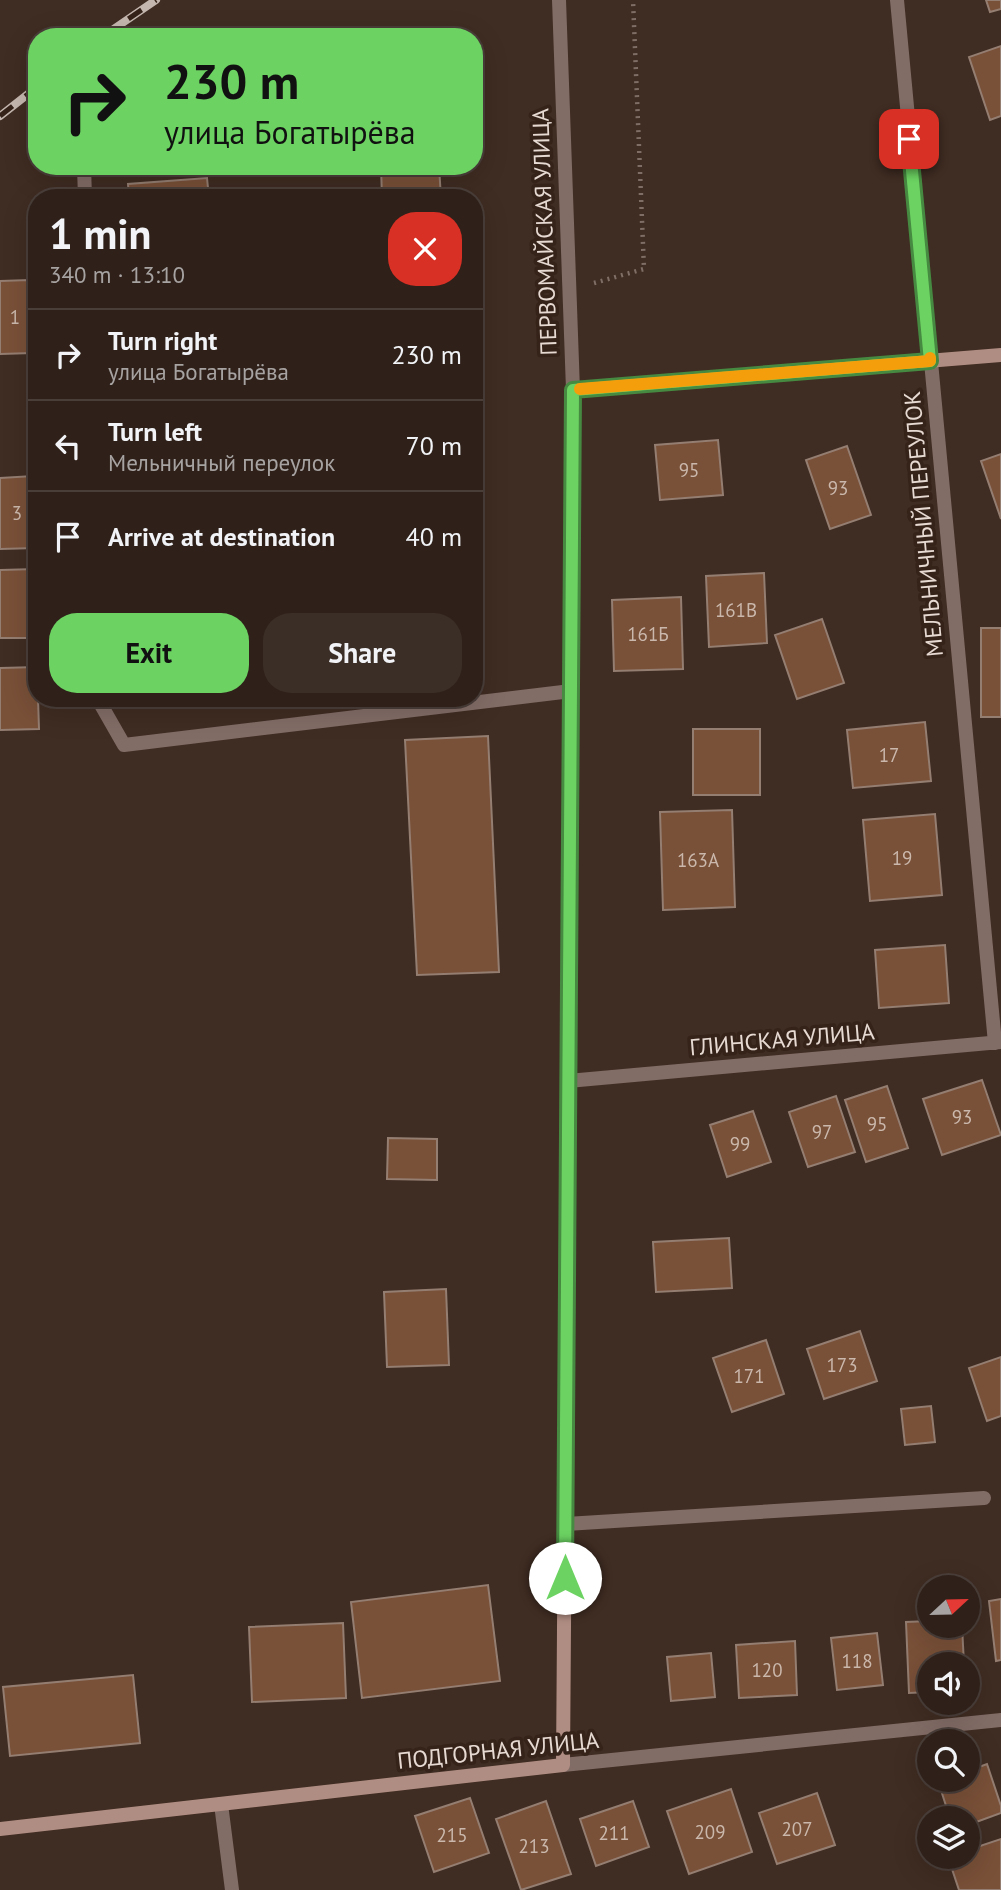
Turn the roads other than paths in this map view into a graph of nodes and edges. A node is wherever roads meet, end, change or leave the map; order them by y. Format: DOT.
graph roads {
  1 [pos="559,0"];
  2 [pos="897,0"];
  3 [pos="1001,355"];
  4 [pos="930,361"];
  5 [pos="573,390"];
  6 [pos="571,691"];
  7 [pos="483,702"];
  8 [pos="102,707"];
  9 [pos="439,707"];
  10 [pos="998,1042"];
  11 [pos="568,1081"];
  12 [pos="984,1498"];
  13 [pos="566,1524"];
  14 [pos="1001,1720"];
  15 [pos="563,1765"];
  16 [pos="222,1804"];
  17 [pos="0,1829"];
  18 [pos="232,1890"];
  1 -- 5 [label="street, ПЕРВОМАЙСКАЯ УЛИЦА"];
  2 -- 4 [label="street, МЕЛЬНИЧНЫЙ ПЕРЕУЛОК"];
  3 -- 4 [label="street"];
  4 -- 5 [label="street"];
  4 -- 10 [label="street, МЕЛЬНИЧНЫЙ ПЕРЕУЛОК"];
  5 -- 6 [label="street, ПЕРВОМАЙСКАЯ УЛИЦА"];
  6 -- 7 [label="street"];
  6 -- 11 [label="street, ПЕРВОМАЙСКАЯ УЛИЦА"];
  8 -- 9 [label="street"];
  10 -- 11 [label="street, ГЛИНСКАЯ УЛИЦА"];
  11 -- 13 [label="street, ПЕРВОМАЙСКАЯ УЛИЦА"];
  12 -- 13 [label="street"];
  13 -- 15 [label="street, ПЕРВОМАЙСКАЯ УЛИЦА"];
  14 -- 15 [label="street, ПОДГОРНАЯ УЛИЦА"];
  15 -- 16 [label="street, ПОДГОРНАЯ УЛИЦА"];
  16 -- 17 [label="street, ПОДГОРНАЯ УЛИЦА"];
  16 -- 18 [label="street"];
}
